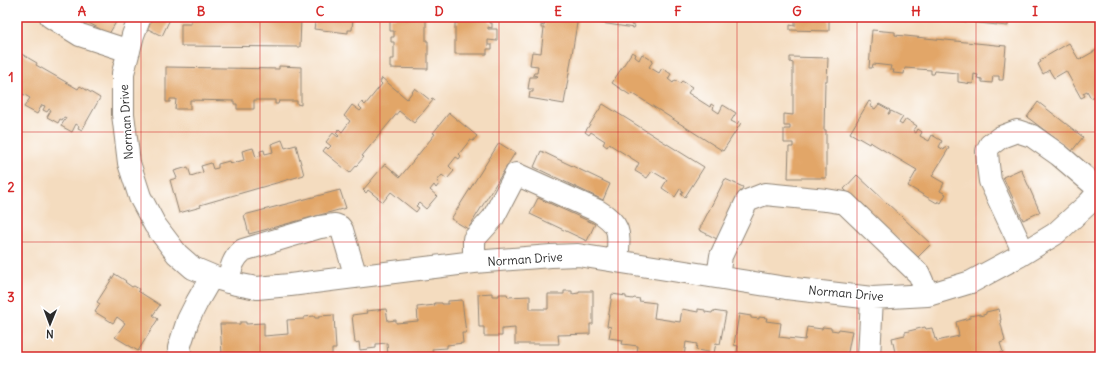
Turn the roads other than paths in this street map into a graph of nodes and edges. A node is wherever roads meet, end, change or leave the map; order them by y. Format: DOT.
graph roads {
  1 [pos="51,17"];
  2 [pos="140,17"];
  3 [pos="129,51"];
  4 [pos="1100,190"];
  5 [pos="1024,253"];
  6 [pos="617,261"];
  7 [pos="474,262"];
  8 [pos="356,277"];
  9 [pos="718,277"];
  10 [pos="220,279"];
  11 [pos="928,295"];
  12 [pos="872,298"];
  13 [pos="181,357"];
  14 [pos="869,357"];
  1 -- 3 [label="street"];
  2 -- 3 [label="street, Norman Drive"];
  3 -- 10 [label="street, Norman Drive"];
  4 -- 5 [label="street, Norman Drive"];
  4 -- 5 [label="street"];
  5 -- 11 [label="street, Norman Drive"];
  6 -- 7 [label="street, Norman Drive"];
  6 -- 7 [label="street"];
  6 -- 9 [label="street, Norman Drive"];
  7 -- 8 [label="street, Norman Drive"];
  8 -- 10 [label="street, Norman Drive"];
  8 -- 10 [label="street"];
  9 -- 11 [label="street"];
  9 -- 12 [label="street, Norman Drive"];
  10 -- 13 [label="street"];
  11 -- 12 [label="street, Norman Drive"];
  12 -- 14 [label="street"];
}
